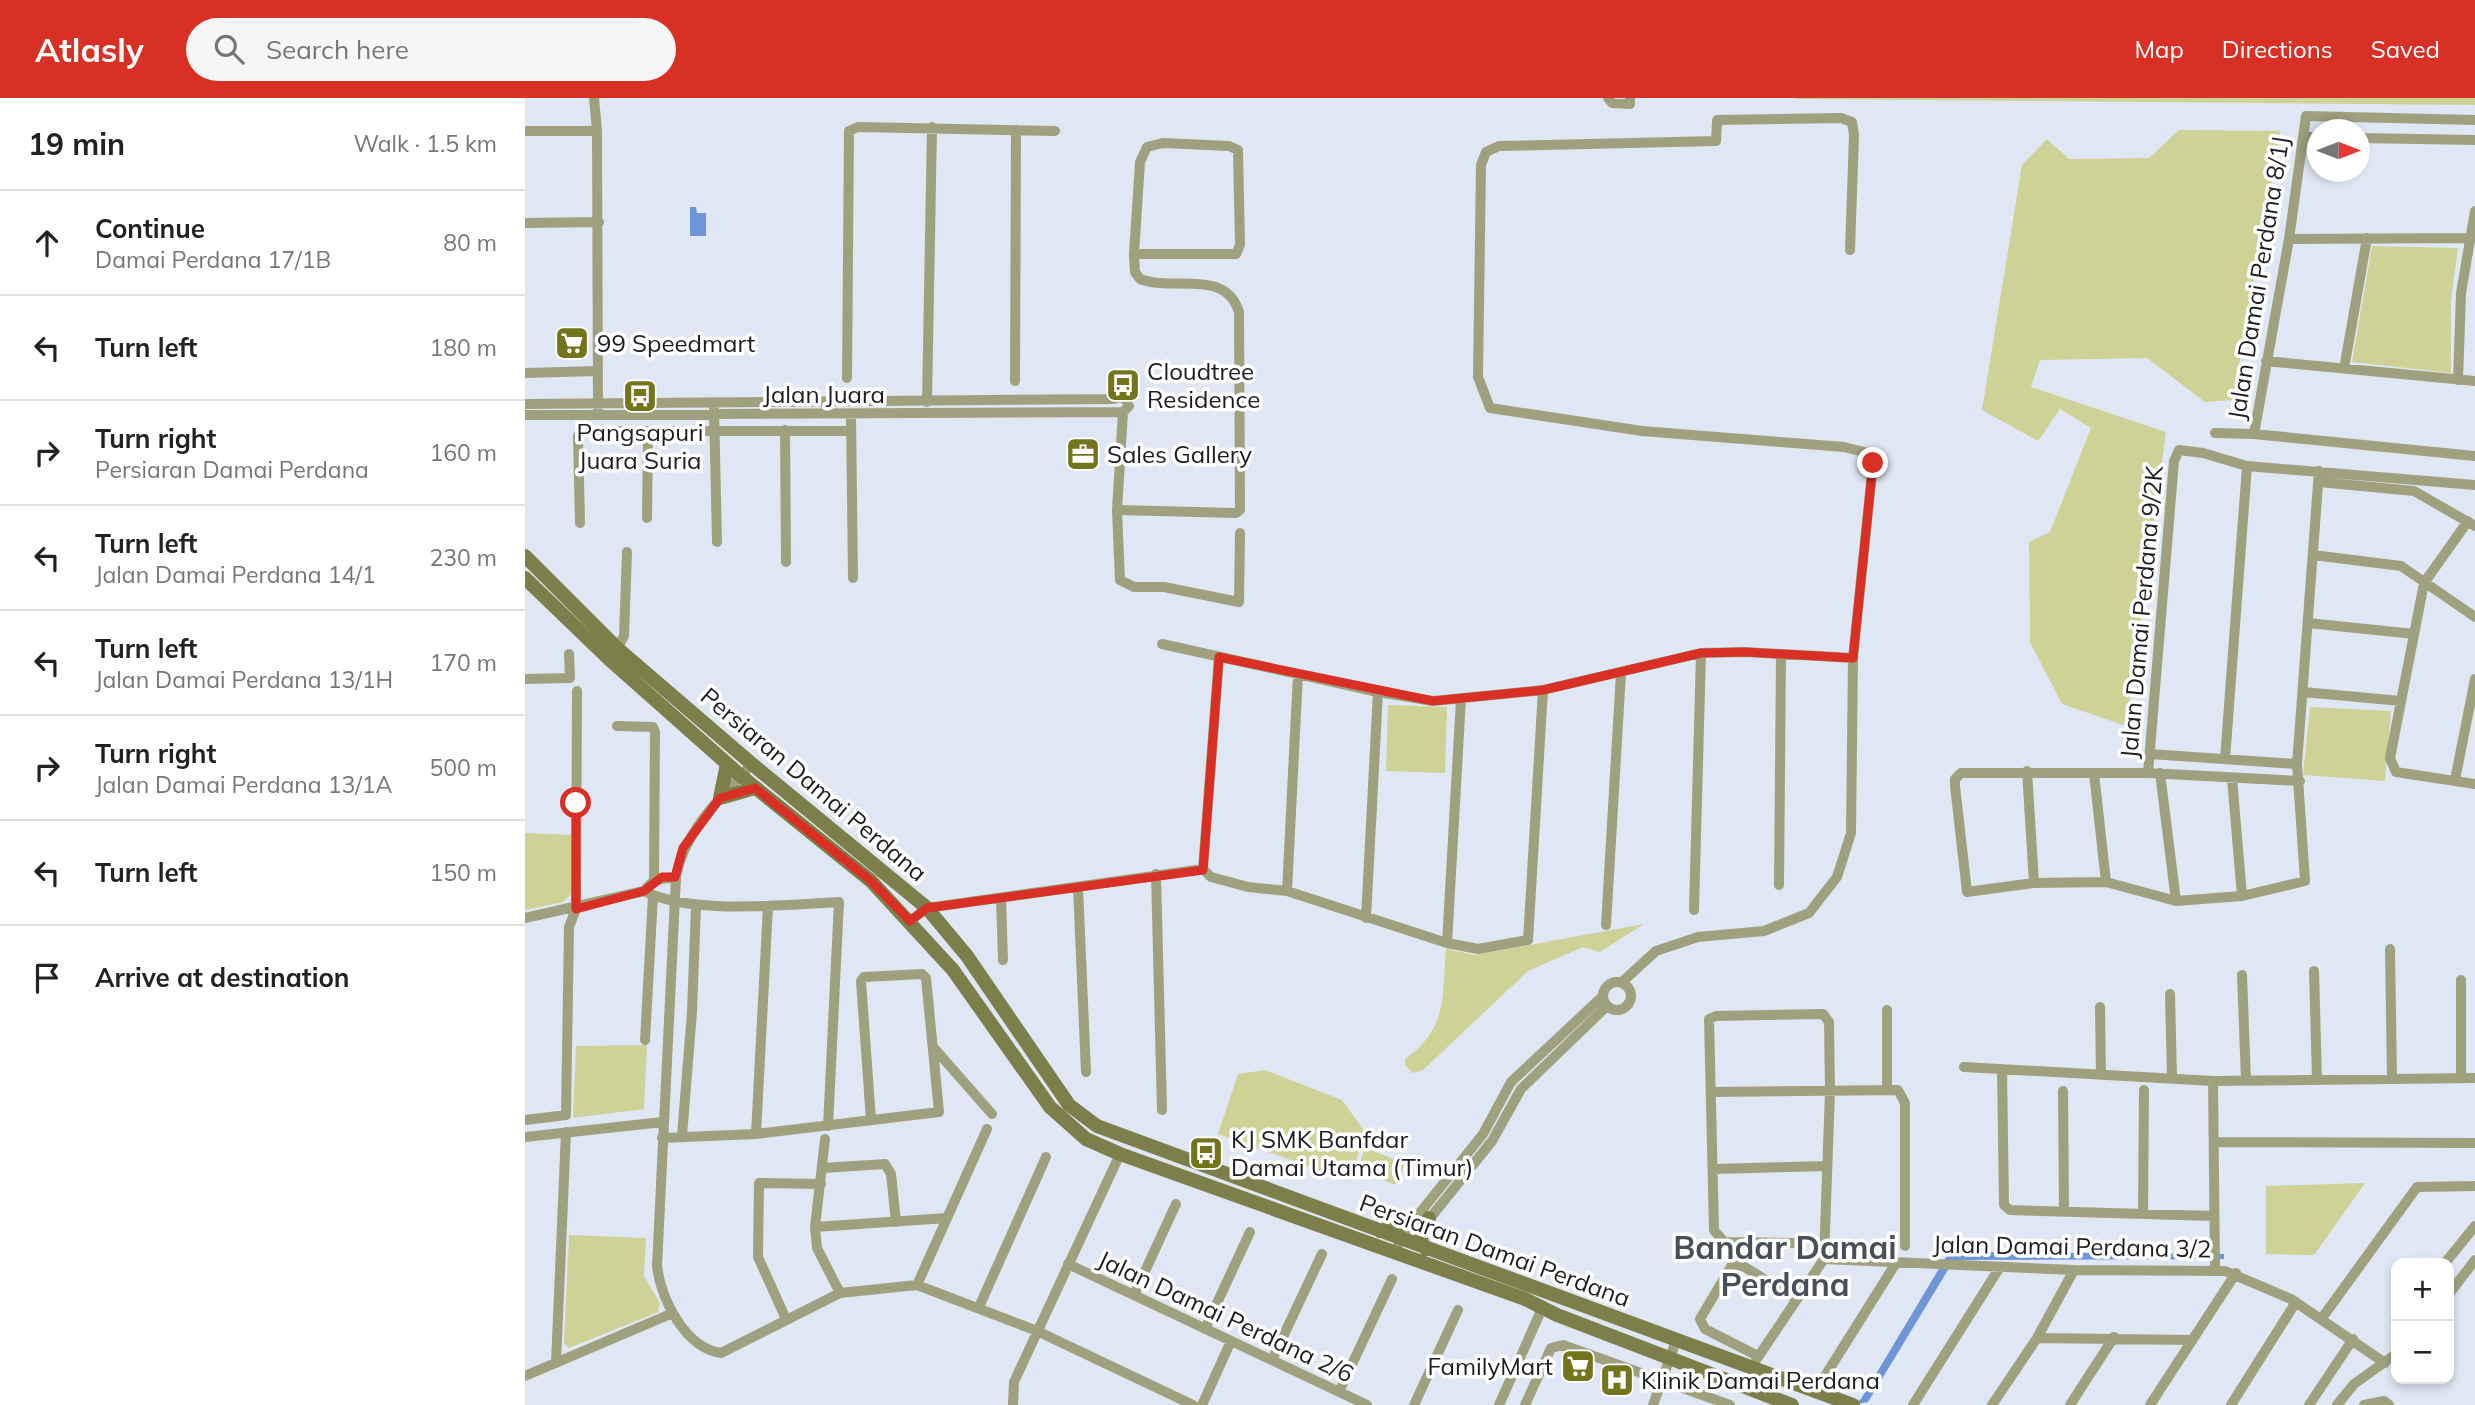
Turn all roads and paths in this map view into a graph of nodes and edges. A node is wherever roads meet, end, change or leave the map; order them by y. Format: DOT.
graph roads {
  1 [pos="594,98"];
  2 [pos="1608,98"];
  3 [pos="1630,101"];
  4 [pos="2475,120"];
  5 [pos="932,127"];
  6 [pos="1016,130"];
  7 [pos="525,131"];
  8 [pos="597,131"];
  9 [pos="1055,131"];
  10 [pos="2303,137"];
  11 [pos="2307,137"];
  12 [pos="2370,138"];
  13 [pos="2475,140"];
  14 [pos="2475,211"];
  15 [pos="600,222"];
  16 [pos="525,223"];
  17 [pos="2367,238"];
  18 [pos="2469,238"];
  19 [pos="2289,239"];
  20 [pos="1850,250"];
  21 [pos="1134,254"];
  22 [pos="2266,361"];
  23 [pos="2344,369"];
  24 [pos="598,371"];
  25 [pos="525,373"];
  26 [pos="848,378"];
  27 [pos="2458,380"];
  28 [pos="1015,381"];
  29 [pos="2475,381"];
  30 [pos="927,402"];
  31 [pos="525,404"];
  32 [pos="598,409"];
  33 [pos="714,410"];
  34 [pos="1123,412"];
  35 [pos="525,415"];
  36 [pos="851,416"];
  37 [pos="785,430"];
  38 [pos="648,431"];
  39 [pos="714,431"];
  40 [pos="851,431"];
  41 [pos="2215,433"];
  42 [pos="2254,434"];
  43 [pos="2475,456"];
  44 [pos="2247,466"];
  45 [pos="2319,477"];
  46 [pos="2475,485"];
  47 [pos="1117,510"];
  48 [pos="647,519"];
  49 [pos="580,523"];
  50 [pos="2472,524"];
  51 [pos="1240,533"];
  52 [pos="717,542"];
  53 [pos="627,552"];
  54 [pos="2313,555"];
  55 [pos="525,556"];
  56 [pos="786,562"];
  57 [pos="525,578"];
  58 [pos="853,578"];
  59 [pos="2424,583"];
  60 [pos="2475,617"];
  61 [pos="2308,623"];
  62 [pos="2414,634"];
  63 [pos="1162,644"];
  64 [pos="1701,653"];
  65 [pos="569,654"];
  66 [pos="613,654"];
  67 [pos="1781,654"];
  68 [pos="1219,657"];
  69 [pos="1853,658"];
  70 [pos="1298,674"];
  71 [pos="1621,674"];
  72 [pos="525,679"];
  73 [pos="2475,679"];
  74 [pos="1543,690"];
  75 [pos="577,691"];
  76 [pos="1378,692"];
  77 [pos="2303,692"];
  78 [pos="1461,699"];
  79 [pos="2401,701"];
  80 [pos="617,726"];
  81 [pos="2150,754"];
  82 [pos="2225,759"];
  83 [pos="727,764"];
  84 [pos="751,764"];
  85 [pos="2027,772"];
  86 [pos="2094,773"];
  87 [pos="2148,773"];
  88 [pos="2160,773"];
  89 [pos="2298,773"];
  90 [pos="741,776"];
  91 [pos="2232,778"];
  92 [pos="2455,780"];
  93 [pos="2475,784"];
  94 [pos="755,788"];
  95 [pos="720,798"];
  96 [pos="1203,870"];
  97 [pos="1156,874"];
  98 [pos="675,877"];
  99 [pos="654,880"];
  100 [pos="2106,882"];
  101 [pos="2034,883"];
  102 [pos="1779,885"];
  103 [pos="1078,887"];
  104 [pos="1287,891"];
  105 [pos="648,894"];
  106 [pos="2242,896"];
  107 [pos="1000,898"];
  108 [pos="675,901"];
  109 [pos="2176,901"];
  110 [pos="696,906"];
  111 [pos="768,906"];
  112 [pos="927,908"];
  113 [pos="576,909"];
  114 [pos="1694,910"];
  115 [pos="525,918"];
  116 [pos="1366,918"];
  117 [pos="910,921"];
  118 [pos="1606,925"];
  119 [pos="1447,943"];
  120 [pos="2390,949"];
  121 [pos="1003,960"];
  122 [pos="2314,971"];
  123 [pos="1632,975"];
  124 [pos="2242,975"];
  125 [pos="2461,980"];
  126 [pos="1621,982"];
  127 [pos="1630,990"];
  128 [pos="2170,994"];
  129 [pos="1605,1001"];
  130 [pos="2100,1007"];
  131 [pos="1887,1010"];
  132 [pos="645,1040"];
  133 [pos="934,1048"];
  134 [pos="1964,1067"];
  135 [pos="2002,1069"];
  136 [pos="1086,1072"];
  137 [pos="2101,1074"];
  138 [pos="2172,1078"];
  139 [pos="2461,1078"];
  140 [pos="2475,1078"];
  141 [pos="2392,1079"];
  142 [pos="2213,1080"];
  143 [pos="2246,1080"];
  144 [pos="2317,1080"];
  145 [pos="1057,1087"];
  146 [pos="1893,1089"];
  147 [pos="2144,1090"];
  148 [pos="1710,1091"];
  149 [pos="1830,1091"];
  150 [pos="2063,1091"];
  151 [pos="1040,1093"];
  152 [pos="1162,1110"];
  153 [pos="992,1114"];
  154 [pos="525,1120"];
  155 [pos="871,1121"];
  156 [pos="663,1122"];
  157 [pos="828,1126"];
  158 [pos="987,1129"];
  159 [pos="566,1132"];
  160 [pos="755,1134"];
  161 [pos="683,1136"];
  162 [pos="525,1137"];
  163 [pos="662,1138"];
  164 [pos="825,1139"];
  165 [pos="2215,1142"];
  166 [pos="2475,1143"];
  167 [pos="1120,1154"];
  168 [pos="1046,1157"];
  169 [pos="1827,1166"];
  170 [pos="823,1168"];
  171 [pos="1713,1169"];
  172 [pos="821,1184"];
  173 [pos="2475,1186"];
  174 [pos="1176,1204"];
  175 [pos="2064,1211"];
  176 [pos="2143,1213"];
  177 [pos="2214,1216"];
  178 [pos="1429,1218"];
  179 [pos="947,1219"];
  180 [pos="1414,1221"];
  181 [pos="896,1222"];
  182 [pos="2475,1226"];
  183 [pos="815,1227"];
  184 [pos="1379,1231"];
  185 [pos="1250,1232"];
  186 [pos="1797,1243"];
  187 [pos="1905,1246"];
  188 [pos="1398,1247"];
  189 [pos="1426,1249"];
  190 [pos="1322,1254"];
  191 [pos="2449,1258"];
  192 [pos="1824,1259"];
  193 [pos="2475,1260"];
  194 [pos="2215,1261"];
  195 [pos="1896,1263"];
  196 [pos="1068,1264"];
  197 [pos="2000,1267"];
  198 [pos="2074,1270"];
  199 [pos="2236,1273"];
  200 [pos="1392,1279"];
  201 [pos="917,1285"];
  202 [pos="2454,1287"];
  203 [pos="841,1293"];
  204 [pos="1134,1295"];
  205 [pos="1795,1298"];
  206 [pos="2296,1302"];
  207 [pos="979,1307"];
  208 [pos="1458,1310"];
  209 [pos="673,1313"];
  210 [pos="1540,1313"];
  211 [pos="1557,1315"];
  212 [pos="2322,1318"];
  213 [pos="786,1319"];
  214 [pos="1205,1329"];
  215 [pos="1037,1331"];
  216 [pos="2114,1337"];
  217 [pos="2037,1338"];
  218 [pos="2353,1339"];
  219 [pos="2191,1340"];
  220 [pos="1231,1341"];
  221 [pos="1676,1341"];
  222 [pos="1670,1358"];
  223 [pos="2391,1358"];
  224 [pos="1272,1360"];
  225 [pos="1755,1362"];
  226 [pos="556,1363"];
  227 [pos="2385,1363"];
  228 [pos="525,1376"];
  229 [pos="1825,1376"];
  230 [pos="1662,1380"];
  231 [pos="1339,1392"];
  232 [pos="1012,1404"];
  233 [pos="1193,1405"];
  234 [pos="1202,1405"];
  235 [pos="1367,1405"];
  236 [pos="1414,1405"];
  237 [pos="1499,1405"];
  238 [pos="1525,1405"];
  239 [pos="1653,1405"];
  240 [pos="1730,1405"];
  241 [pos="1792,1405"];
  242 [pos="1853,1405"];
  243 [pos="1913,1405"];
  244 [pos="1992,1405"];
  245 [pos="2070,1405"];
  246 [pos="2150,1405"];
  247 [pos="2231,1405"];
  248 [pos="2309,1405"];
  249 [pos="2337,1405"];
  250 [pos="2364,1405"];
  251 [pos="2389,1405"];
  1 -- 8 [label="street"];
  2 -- 3 [label="street"];
  4 -- 10 [label="street, Jalan Damai Perdana 8/1J"];
  5 -- 6 [label="street"];
  5 -- 26 [label="street"];
  5 -- 30 [label="street"];
  6 -- 9 [label="street"];
  6 -- 28 [label="street"];
  7 -- 8 [label="street"];
  8 -- 15 [label="street"];
  10 -- 11 [label="street"];
  10 -- 19 [label="street, Jalan Damai Perdana 8/1J"];
  12 -- 13 [label="street"];
  14 -- 18 [label="street"];
  15 -- 16 [label="street"];
  15 -- 24 [label="street"];
  17 -- 18 [label="street"];
  17 -- 19 [label="street"];
  17 -- 23 [label="street"];
  18 -- 27 [label="street"];
  19 -- 22 [label="street, Jalan Damai Perdana 8/1J"];
  20 -- 69 [label="street"];
  21 -- 21 [label="street"];
  21 -- 47 [label="street"];
  22 -- 23 [label="street"];
  22 -- 42 [label="street, Jalan Damai Perdana 8/1J"];
  23 -- 27 [label="street"];
  24 -- 25 [label="street"];
  24 -- 32 [label="street"];
  27 -- 29 [label="street"];
  30 -- 33 [label="street, Jalan Juara"];
  30 -- 34 [label="street, Jalan Juara"];
  31 -- 32 [label="street, Jalan Juara"];
  32 -- 33 [label="street, Jalan Juara"];
  32 -- 35 [label="street, Jalan Juara"];
  33 -- 36 [label="street, Jalan Juara"];
  33 -- 39 [label="street"];
  34 -- 36 [label="street, Jalan Juara"];
  34 -- 47 [label="street"];
  36 -- 40 [label="street"];
  37 -- 39 [label="street"];
  37 -- 40 [label="street"];
  37 -- 56 [label="street"];
  38 -- 39 [label="street"];
  38 -- 48 [label="street"];
  38 -- 49 [label="street"];
  39 -- 52 [label="street"];
  40 -- 58 [label="street"];
  41 -- 42 [label="street"];
  42 -- 43 [label="street, Jalan Damai Perdana 8/1J"];
  44 -- 45 [label="street"];
  44 -- 81 [label="street, Jalan Damai Perdana 9/2K"];
  44 -- 82 [label="street"];
  45 -- 46 [label="street"];
  45 -- 50 [label="street"];
  45 -- 54 [label="street"];
  47 -- 51 [label="street"];
  50 -- 59 [label="street"];
  53 -- 66 [label="street"];
  54 -- 59 [label="street"];
  54 -- 61 [label="street"];
  55 -- 66 [label="main road, Persiaran Damai Perdana"];
  57 -- 66 [label="main road, Persiaran Damai Perdana"];
  59 -- 60 [label="street"];
  59 -- 62 [label="street"];
  61 -- 62 [label="street"];
  61 -- 77 [label="street"];
  62 -- 79 [label="street"];
  63 -- 68 [label="street"];
  64 -- 67 [label="street"];
  64 -- 71 [label="street"];
  64 -- 114 [label="street"];
  65 -- 72 [label="street"];
  66 -- 83 [label="main road, Persiaran Damai Perdana"];
  66 -- 84 [label="main road, Persiaran Damai Perdana"];
  67 -- 69 [label="street"];
  67 -- 102 [label="street"];
  68 -- 70 [label="street"];
  68 -- 96 [label="street"];
  69 -- 123 [label="street"];
  70 -- 76 [label="street"];
  70 -- 104 [label="street"];
  71 -- 74 [label="street"];
  71 -- 118 [label="street"];
  73 -- 92 [label="street"];
  74 -- 78 [label="street"];
  74 -- 119 [label="street"];
  75 -- 113 [label="street"];
  76 -- 78 [label="street"];
  76 -- 116 [label="street"];
  77 -- 79 [label="street"];
  77 -- 89 [label="street"];
  78 -- 119 [label="street"];
  79 -- 92 [label="street"];
  80 -- 99 [label="street"];
  81 -- 82 [label="street"];
  81 -- 87 [label="street, Jalan Damai Perdana 9/2K"];
  82 -- 89 [label="street"];
  83 -- 90 [label="main road, Persiaran Damai Perdana"];
  83 -- 95 [label="main road"];
  84 -- 90 [label="street"];
  84 -- 112 [label="main road, Persiaran Damai Perdana"];
  85 -- 86 [label="street"];
  85 -- 101 [label="street"];
  85 -- 101 [label="street"];
  86 -- 87 [label="street"];
  86 -- 100 [label="street"];
  87 -- 88 [label="street"];
  88 -- 91 [label="street"];
  88 -- 109 [label="street"];
  89 -- 91 [label="street"];
  89 -- 106 [label="street"];
  90 -- 94 [label="main road, Persiaran Damai Perdana"];
  90 -- 95 [label="street"];
  91 -- 106 [label="street"];
  92 -- 93 [label="street"];
  94 -- 95 [label="main road"];
  94 -- 117 [label="main road, Persiaran Damai Perdana"];
  95 -- 98 [label="street"];
  96 -- 97 [label="street"];
  96 -- 104 [label="street"];
  97 -- 103 [label="street"];
  97 -- 152 [label="street"];
  98 -- 99 [label="street"];
  98 -- 108 [label="street"];
  99 -- 105 [label="street"];
  100 -- 101 [label="street"];
  100 -- 109 [label="street"];
  103 -- 107 [label="street"];
  103 -- 136 [label="street"];
  104 -- 116 [label="street"];
  105 -- 108 [label="street"];
  105 -- 113 [label="street"];
  105 -- 132 [label="street"];
  106 -- 109 [label="street"];
  107 -- 112 [label="street"];
  107 -- 121 [label="street"];
  108 -- 110 [label="street"];
  108 -- 156 [label="street"];
  110 -- 111 [label="street"];
  110 -- 161 [label="street"];
  111 -- 157 [label="street"];
  111 -- 160 [label="street"];
  112 -- 117 [label="street"];
  112 -- 145 [label="main road, Persiaran Damai Perdana"];
  113 -- 115 [label="street"];
  113 -- 154 [label="street"];
  116 -- 119 [label="street"];
  117 -- 151 [label="main road, Persiaran Damai Perdana"];
  120 -- 141 [label="street"];
  122 -- 144 [label="street"];
  123 -- 126 [label="street"];
  123 -- 127 [label="street"];
  124 -- 143 [label="street"];
  125 -- 139 [label="street"];
  126 -- 127 [label="street"];
  126 -- 129 [label="street"];
  127 -- 129 [label="street"];
  128 -- 138 [label="street"];
  129 -- 178 [label="street"];
  129 -- 180 [label="street"];
  130 -- 137 [label="street"];
  131 -- 146 [label="street"];
  133 -- 153 [label="street"];
  133 -- 155 [label="street"];
  133 -- 155 [label="street"];
  134 -- 135 [label="street"];
  135 -- 137 [label="street"];
  135 -- 175 [label="street"];
  137 -- 138 [label="street"];
  138 -- 142 [label="street"];
  139 -- 140 [label="street"];
  139 -- 141 [label="street"];
  141 -- 144 [label="street"];
  142 -- 143 [label="street"];
  142 -- 165 [label="street"];
  143 -- 144 [label="street"];
  145 -- 151 [label="main road"];
  145 -- 184 [label="main road, Persiaran Damai Perdana"];
  146 -- 149 [label="street"];
  146 -- 187 [label="street"];
  147 -- 176 [label="street"];
  148 -- 149 [label="street"];
  148 -- 149 [label="street"];
  148 -- 171 [label="street"];
  149 -- 169 [label="street"];
  150 -- 175 [label="street"];
  151 -- 167 [label="main road, Persiaran Damai Perdana"];
  155 -- 157 [label="street"];
  156 -- 159 [label="street"];
  156 -- 163 [label="street"];
  157 -- 160 [label="street"];
  158 -- 179 [label="street"];
  159 -- 162 [label="street"];
  159 -- 226 [label="street"];
  160 -- 161 [label="street"];
  161 -- 163 [label="street"];
  163 -- 209 [label="street"];
  164 -- 170 [label="street"];
  165 -- 166 [label="street"];
  165 -- 177 [label="street"];
  167 -- 188 [label="main road, Persiaran Damai Perdana"];
  167 -- 196 [label="street"];
  168 -- 207 [label="street"];
  169 -- 171 [label="street"];
  169 -- 192 [label="street"];
  170 -- 172 [label="street"];
  170 -- 181 [label="street"];
  171 -- 186 [label="street"];
  172 -- 183 [label="street"];
  172 -- 213 [label="street"];
  173 -- 212 [label="street"];
  174 -- 204 [label="street"];
  175 -- 176 [label="street"];
  176 -- 177 [label="street"];
  177 -- 194 [label="street"];
  178 -- 188 [label="street"];
  178 -- 189 [label="main road"];
  179 -- 181 [label="street"];
  179 -- 201 [label="street"];
  180 -- 184 [label="main road"];
  180 -- 188 [label="street"];
  181 -- 183 [label="street"];
  182 -- 191 [label="street"];
  183 -- 203 [label="street"];
  184 -- 188 [label="main road, Persiaran Damai Perdana"];
  185 -- 214 [label="street"];
  188 -- 189 [label="main road, Persiaran Damai Perdana"];
  188 -- 210 [label="main road, Persiaran Damai Perdana"];
  188 -- 211 [label="main road, Persiaran Damai Perdana"];
  189 -- 221 [label="main road, Persiaran Damai Perdana"];
  190 -- 224 [label="street"];
  192 -- 195 [label="street, Jalan Damai Perdana 3/2"];
  192 -- 205 [label="street"];
  193 -- 202 [label="street"];
  194 -- 198 [label="street, Jalan Damai Perdana 3/2"];
  194 -- 199 [label="street, Jalan Damai Perdana 3/2"];
  195 -- 197 [label="street, Jalan Damai Perdana 3/2"];
  195 -- 229 [label="street"];
  196 -- 204 [label="street, Jalan Damai Perdana 2/6"];
  196 -- 215 [label="street"];
  197 -- 198 [label="street, Jalan Damai Perdana 3/2"];
  197 -- 243 [label="street"];
  198 -- 217 [label="street"];
  199 -- 206 [label="street, Jalan Damai Perdana 3/2"];
  199 -- 219 [label="street"];
  200 -- 231 [label="street"];
  201 -- 203 [label="street"];
  201 -- 207 [label="street"];
  203 -- 213 [label="street"];
  204 -- 214 [label="street, Jalan Damai Perdana 2/6"];
  205 -- 225 [label="street"];
  205 -- 225 [label="street"];
  206 -- 212 [label="street, Jalan Damai Perdana 3/2"];
  206 -- 247 [label="street"];
  207 -- 215 [label="street"];
  208 -- 236 [label="street"];
  209 -- 213 [label="street"];
  209 -- 226 [label="street"];
  210 -- 211 [label="main road, Persiaran Damai Perdana"];
  210 -- 237 [label="street"];
  211 -- 222 [label="main road, Persiaran Damai Perdana"];
  212 -- 218 [label="street, Jalan Damai Perdana 3/2"];
  214 -- 220 [label="street, Jalan Damai Perdana 2/6"];
  215 -- 232 [label="street"];
  215 -- 233 [label="street"];
  216 -- 217 [label="street"];
  216 -- 219 [label="street"];
  216 -- 245 [label="street"];
  217 -- 244 [label="street"];
  218 -- 227 [label="street, Jalan Damai Perdana 3/2"];
  218 -- 248 [label="street"];
  219 -- 246 [label="street"];
  220 -- 224 [label="street, Jalan Damai Perdana 2/6"];
  220 -- 234 [label="street"];
  221 -- 222 [label="street"];
  221 -- 225 [label="main road, Persiaran Damai Perdana"];
  222 -- 230 [label="street"];
  222 -- 241 [label="main road, Persiaran Damai Perdana"];
  223 -- 227 [label="street"];
  224 -- 231 [label="street, Jalan Damai Perdana 2/6"];
  225 -- 242 [label="main road, Persiaran Damai Perdana"];
  226 -- 228 [label="street"];
  227 -- 249 [label="street"];
  230 -- 238 [label="street"];
  230 -- 239 [label="street"];
  230 -- 240 [label="street"];
  231 -- 235 [label="street, Jalan Damai Perdana 2/6"];
  250 -- 251 [label="street"];
}
